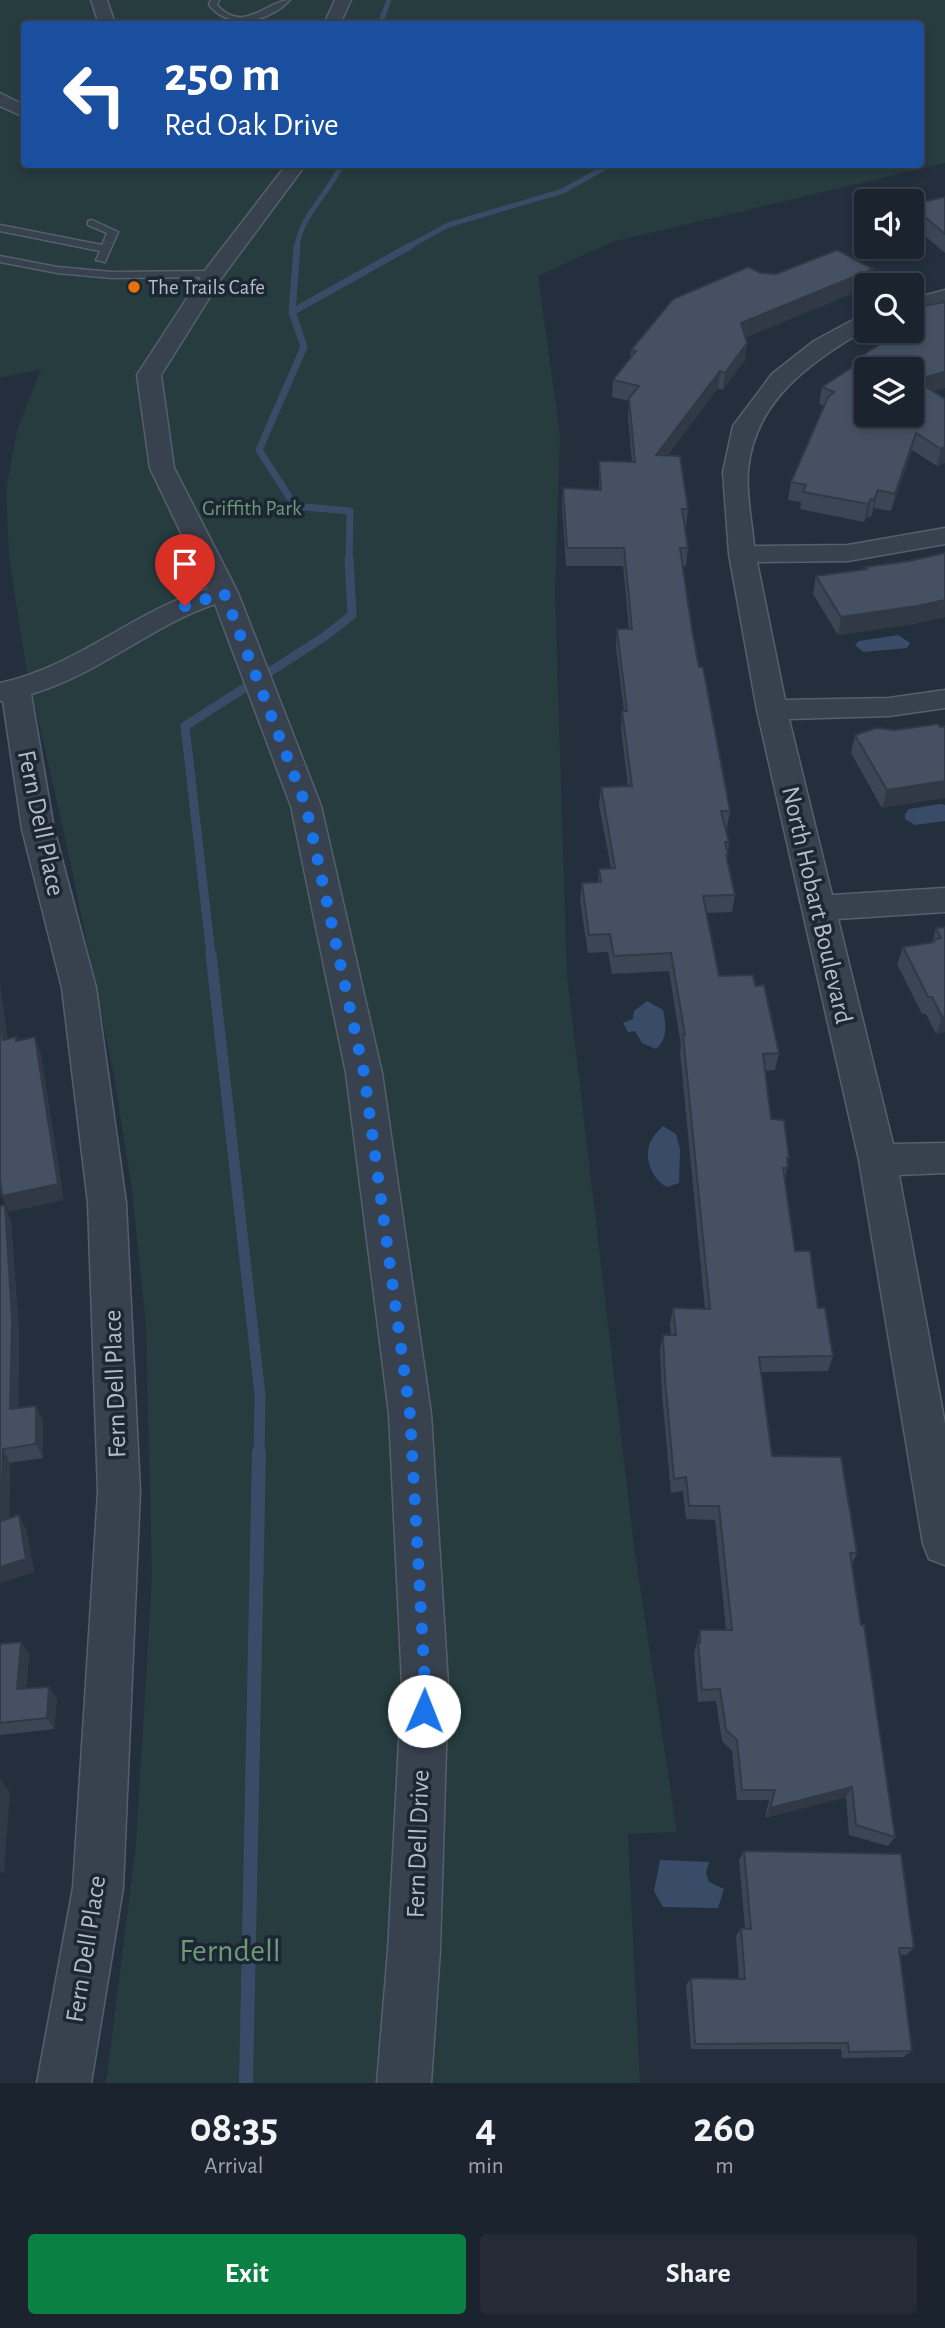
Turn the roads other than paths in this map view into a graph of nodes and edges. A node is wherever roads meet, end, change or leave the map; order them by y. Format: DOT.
graph roads {
  1 [pos="99,0"];
  2 [pos="215,0"];
  3 [pos="286,0"];
  4 [pos="343,0"];
  5 [pos="106,21"];
  6 [pos="333,21"];
  7 [pos="0,99"];
  8 [pos="21,110"];
  9 [pos="292,171"];
  10 [pos="92,223"];
  11 [pos="0,228"];
  12 [pos="105,249"];
  13 [pos="0,259"];
  14 [pos="96,273"];
  15 [pos="214,274"];
  16 [pos="945,297"];
  17 [pos="924,303"];
  18 [pos="854,327"];
  19 [pos="945,536"];
  20 [pos="742,554"];
  21 [pos="224,593"];
  22 [pos="8,691"];
  23 [pos="945,699"];
  24 [pos="772,710"];
  25 [pos="945,900"];
  26 [pos="817,908"];
  27 [pos="945,1158"];
  28 [pos="878,1160"];
  29 [pos="939,1487"];
  30 [pos="945,1544"];
  31 [pos="64,2083"];
  32 [pos="404,2083"];
  1 -- 5 [label="street"];
  2 -- 3 [label="lane"];
  4 -- 6 [label="street"];
  7 -- 8 [label="street"];
  9 -- 15 [label="street, Fern Dell Drive"];
  10 -- 12 [label="lane"];
  11 -- 12 [label="lane"];
  12 -- 14 [label="lane"];
  13 -- 14 [label="lane"];
  14 -- 15 [label="lane"];
  15 -- 21 [label="street, Fern Dell Drive"];
  16 -- 17 [label="street"];
  18 -- 20 [label="street, North Hobart Boulevard"];
  19 -- 20 [label="street"];
  20 -- 24 [label="street, North Hobart Boulevard"];
  21 -- 22 [label="street"];
  21 -- 32 [label="street, Fern Dell Drive"];
  22 -- 31 [label="street, Fern Dell Place"];
  23 -- 24 [label="street"];
  24 -- 26 [label="street, North Hobart Boulevard"];
  25 -- 26 [label="street"];
  26 -- 28 [label="street, North Hobart Boulevard"];
  27 -- 28 [label="street"];
  28 -- 29 [label="street, North Hobart Boulevard"];
  29 -- 30 [label="street, North Hobart Boulevard"];
}
